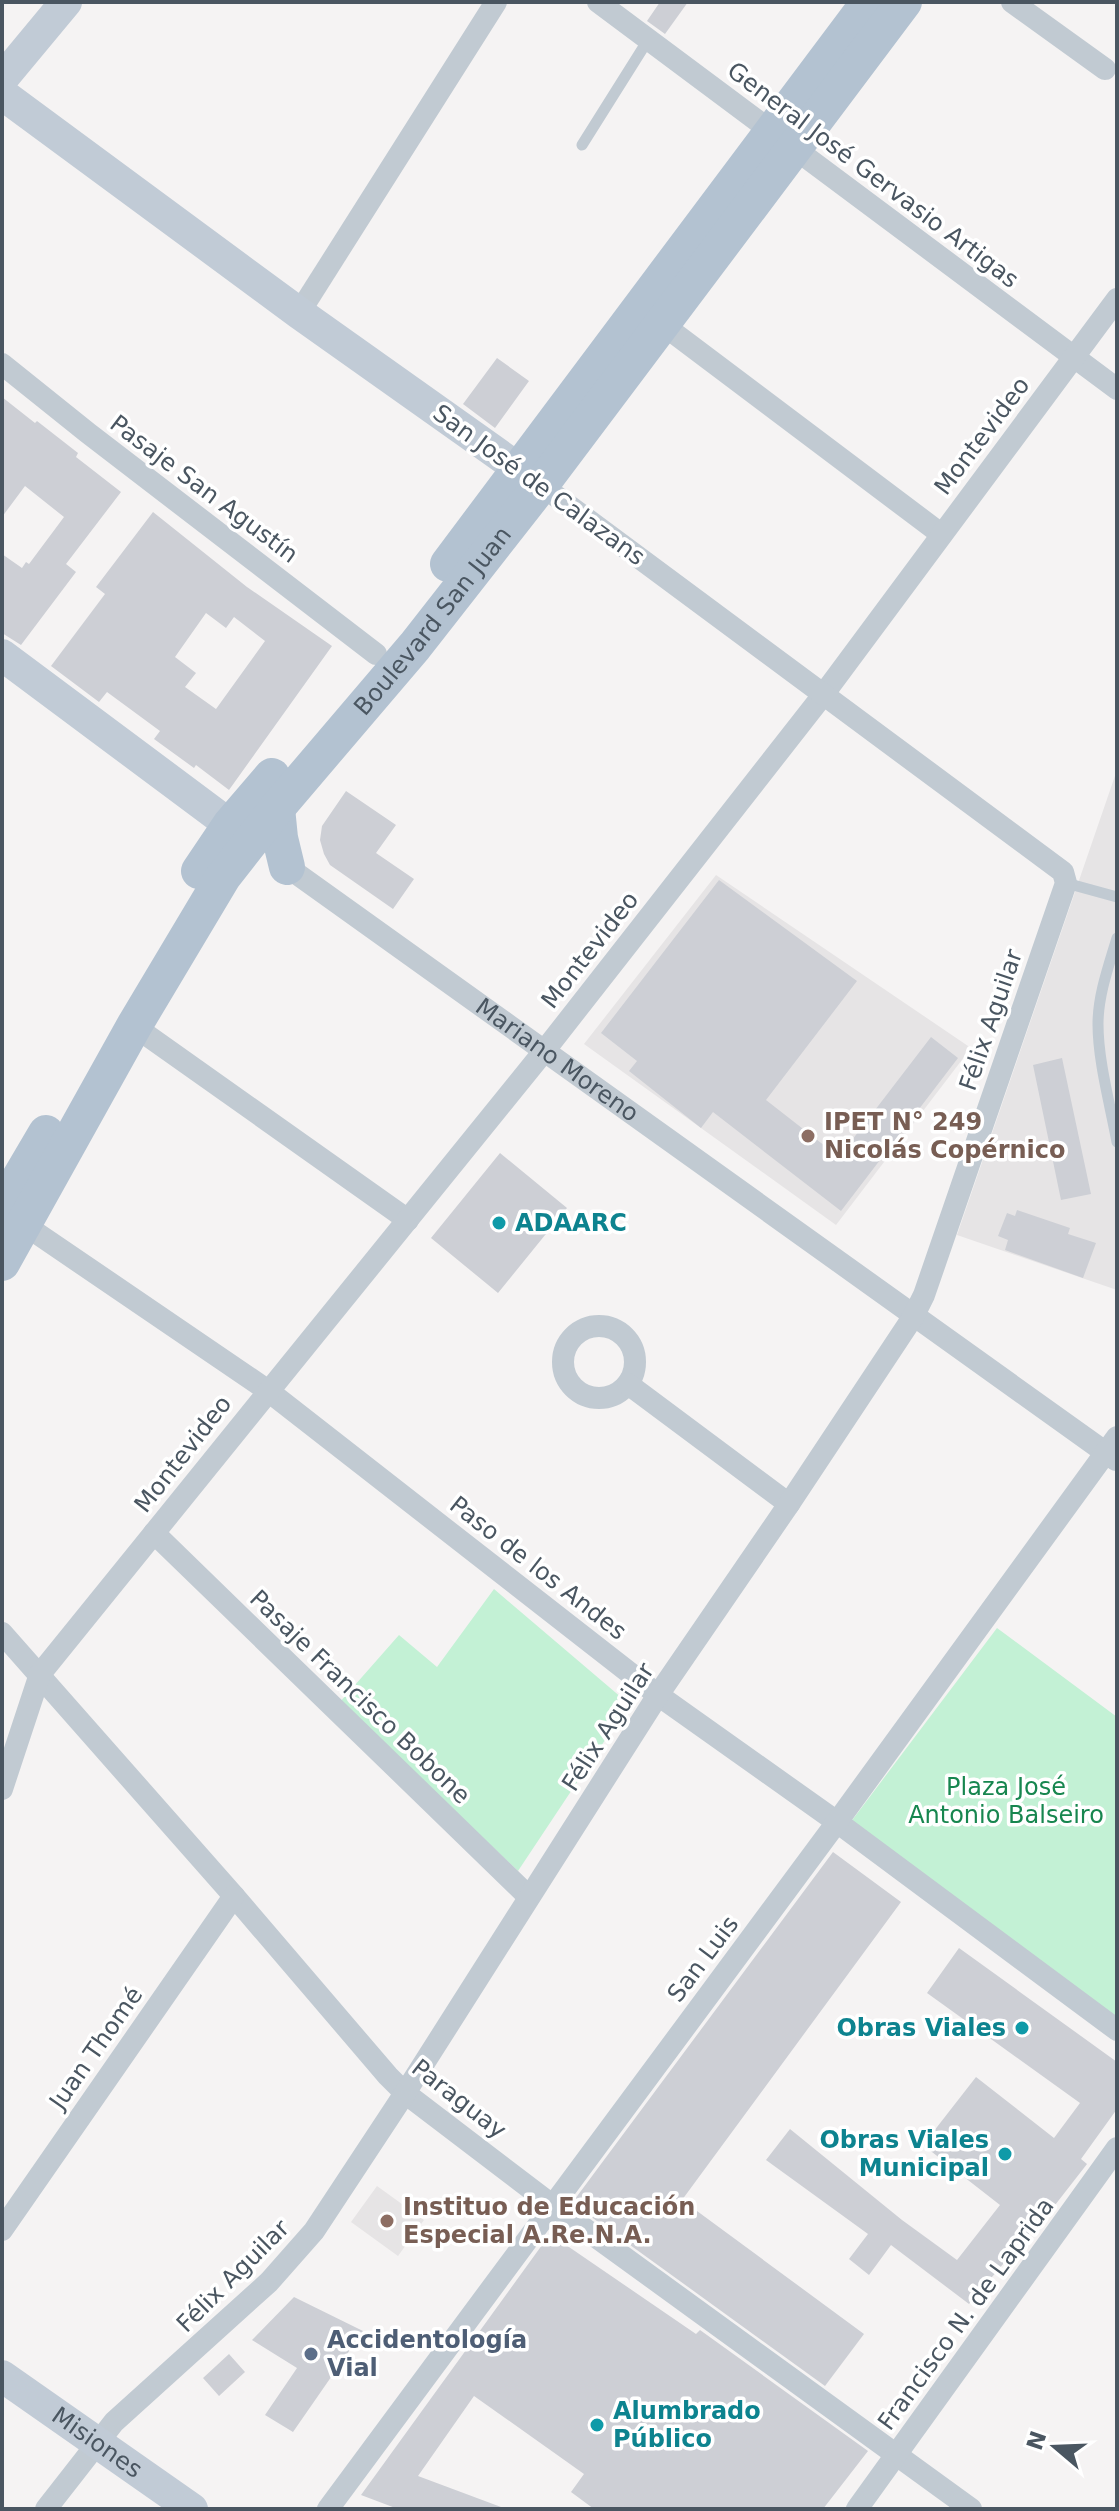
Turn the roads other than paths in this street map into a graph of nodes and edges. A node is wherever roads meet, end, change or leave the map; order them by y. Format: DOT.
graph roads {
  1 [pos="66,2"];
  2 [pos="496,2"];
  3 [pos="598,2"];
  4 [pos="869,2"];
  5 [pos="904,2"];
  6 [pos="1012,2"];
  7 [pos="648,40"];
  8 [pos="1105,69"];
  9 [pos="2,79"];
  10 [pos="2,94"];
  11 [pos="783,141"];
  12 [pos="582,145"];
  13 [pos="1117,299"];
  14 [pos="299,313"];
  15 [pos="662,324"];
  16 [pos="1073,357"];
  17 [pos="2,364"];
  18 [pos="1117,389"];
  19 [pos="531,477"];
  20 [pos="941,534"];
  21 [pos="376,654"];
  22 [pos="2,655"];
  23 [pos="823,695"];
  24 [pos="277,808"];
  25 [pos="240,832"];
  26 [pos="287,867"];
  27 [pos="1066,883"];
  28 [pos="1117,897"];
  29 [pos="1117,938"];
  30 [pos="134,1026"];
  31 [pos="545,1050"];
  32 [pos="1117,1142"];
  33 [pos="9,1214"];
  34 [pos="408,1220"];
  35 [pos="2,1263"];
  36 [pos="913,1317"];
  37 [pos="628,1384"];
  38 [pos="267,1390"];
  39 [pos="1113,1450"];
  40 [pos="789,1504"];
  41 [pos="154,1533"];
  42 [pos="2,1633"];
  43 [pos="40,1674"];
  44 [pos="658,1695"];
  45 [pos="2,1789"];
  46 [pos="837,1822"];
  47 [pos="234,1896"];
  48 [pos="529,1897"];
  49 [pos="1117,2030"];
  50 [pos="405,2093"];
  51 [pos="1117,2148"];
  52 [pos="552,2205"];
  53 [pos="2,2230"];
  54 [pos="2,2376"];
  55 [pos="98,2442"];
  56 [pos="896,2455"];
  57 [pos="46,2509"];
  58 [pos="192,2509"];
  59 [pos="328,2509"];
  60 [pos="857,2509"];
  61 [pos="971,2509"];
  1 -- 9 [label="street"];
  2 -- 14 [label="street"];
  3 -- 7 [label="street, General José Gervasio Artigas"];
  4 -- 11 [label="main road, Boulevard San Juan"];
  5 -- 11 [label="main road, Boulevard San Juan"];
  6 -- 8 [label="street"];
  7 -- 11 [label="street, General José Gervasio Artigas"];
  7 -- 12 [label="lane"];
  10 -- 14 [label="street, San José de Calazans"];
  11 -- 15 [label="main road, Boulevard San Juan"];
  11 -- 16 [label="street, General José Gervasio Artigas"];
  11 -- 19 [label="main road, Boulevard San Juan"];
  13 -- 16 [label="street, Montevideo"];
  14 -- 19 [label="street, San José de Calazans"];
  15 -- 19 [label="main road, Boulevard San Juan"];
  15 -- 20 [label="street"];
  16 -- 18 [label="street, General José Gervasio Artigas"];
  16 -- 20 [label="street, Montevideo"];
  17 -- 21 [label="street, Pasaje San Agustín"];
  19 -- 21 [label="main road, Boulevard San Juan"];
  19 -- 23 [label="street, San José de Calazans"];
  19 -- 24 [label="main road, Boulevard San Juan"];
  20 -- 23 [label="street, Montevideo"];
  21 -- 25 [label="main road, Boulevard San Juan"];
  22 -- 25 [label="street, Mariano Moreno"];
  23 -- 27 [label="street, San José de Calazans"];
  23 -- 31 [label="street, Montevideo"];
  24 -- 25 [label="main road, Boulevard San Juan"];
  24 -- 26 [label="main road"];
  25 -- 26 [label="street, Mariano Moreno"];
  25 -- 30 [label="main road, Boulevard San Juan"];
  25 -- 33 [label="main road, Boulevard San Juan"];
  26 -- 31 [label="street, Mariano Moreno"];
  27 -- 28 [label="lane"];
  27 -- 36 [label="street, Félix Aguilar"];
  29 -- 32 [label="lane"];
  30 -- 33 [label="main road, Boulevard San Juan"];
  30 -- 34 [label="street"];
  31 -- 34 [label="street, Montevideo"];
  31 -- 36 [label="street, Mariano Moreno"];
  33 -- 35 [label="main road, Boulevard San Juan"];
  33 -- 38 [label="street, Paso de los Andes"];
  34 -- 38 [label="street, Montevideo"];
  36 -- 39 [label="street, Mariano Moreno"];
  36 -- 40 [label="street, Félix Aguilar"];
  37 -- 40 [label="street"];
  38 -- 41 [label="street, Montevideo"];
  38 -- 44 [label="street, Paso de los Andes"];
  39 -- 46 [label="street, San Luis"];
  40 -- 44 [label="street, Félix Aguilar"];
  41 -- 43 [label="street, Montevideo"];
  41 -- 48 [label="street, Pasaje Francisco Bobone"];
  42 -- 43 [label="street, Paraguay"];
  43 -- 45 [label="street, Montevideo"];
  43 -- 47 [label="street, Paraguay"];
  44 -- 46 [label="street, Paso de los Andes"];
  44 -- 48 [label="street, Félix Aguilar"];
  46 -- 49 [label="street, Paso de los Andes"];
  46 -- 52 [label="street, San Luis"];
  47 -- 50 [label="street, Paraguay"];
  47 -- 53 [label="street, Juan Thomé"];
  48 -- 50 [label="street, Félix Aguilar"];
  50 -- 52 [label="street, Paraguay"];
  50 -- 55 [label="street, Félix Aguilar"];
  51 -- 56 [label="street, Francisco N. de Laprida"];
  52 -- 56 [label="street, Paraguay"];
  52 -- 59 [label="street, San Luis"];
  54 -- 55 [label="street, Misiones"];
  55 -- 57 [label="street, Félix Aguilar"];
  55 -- 58 [label="street, Misiones"];
  56 -- 60 [label="street, Francisco N. de Laprida"];
  56 -- 61 [label="street, Paraguay"];
}
